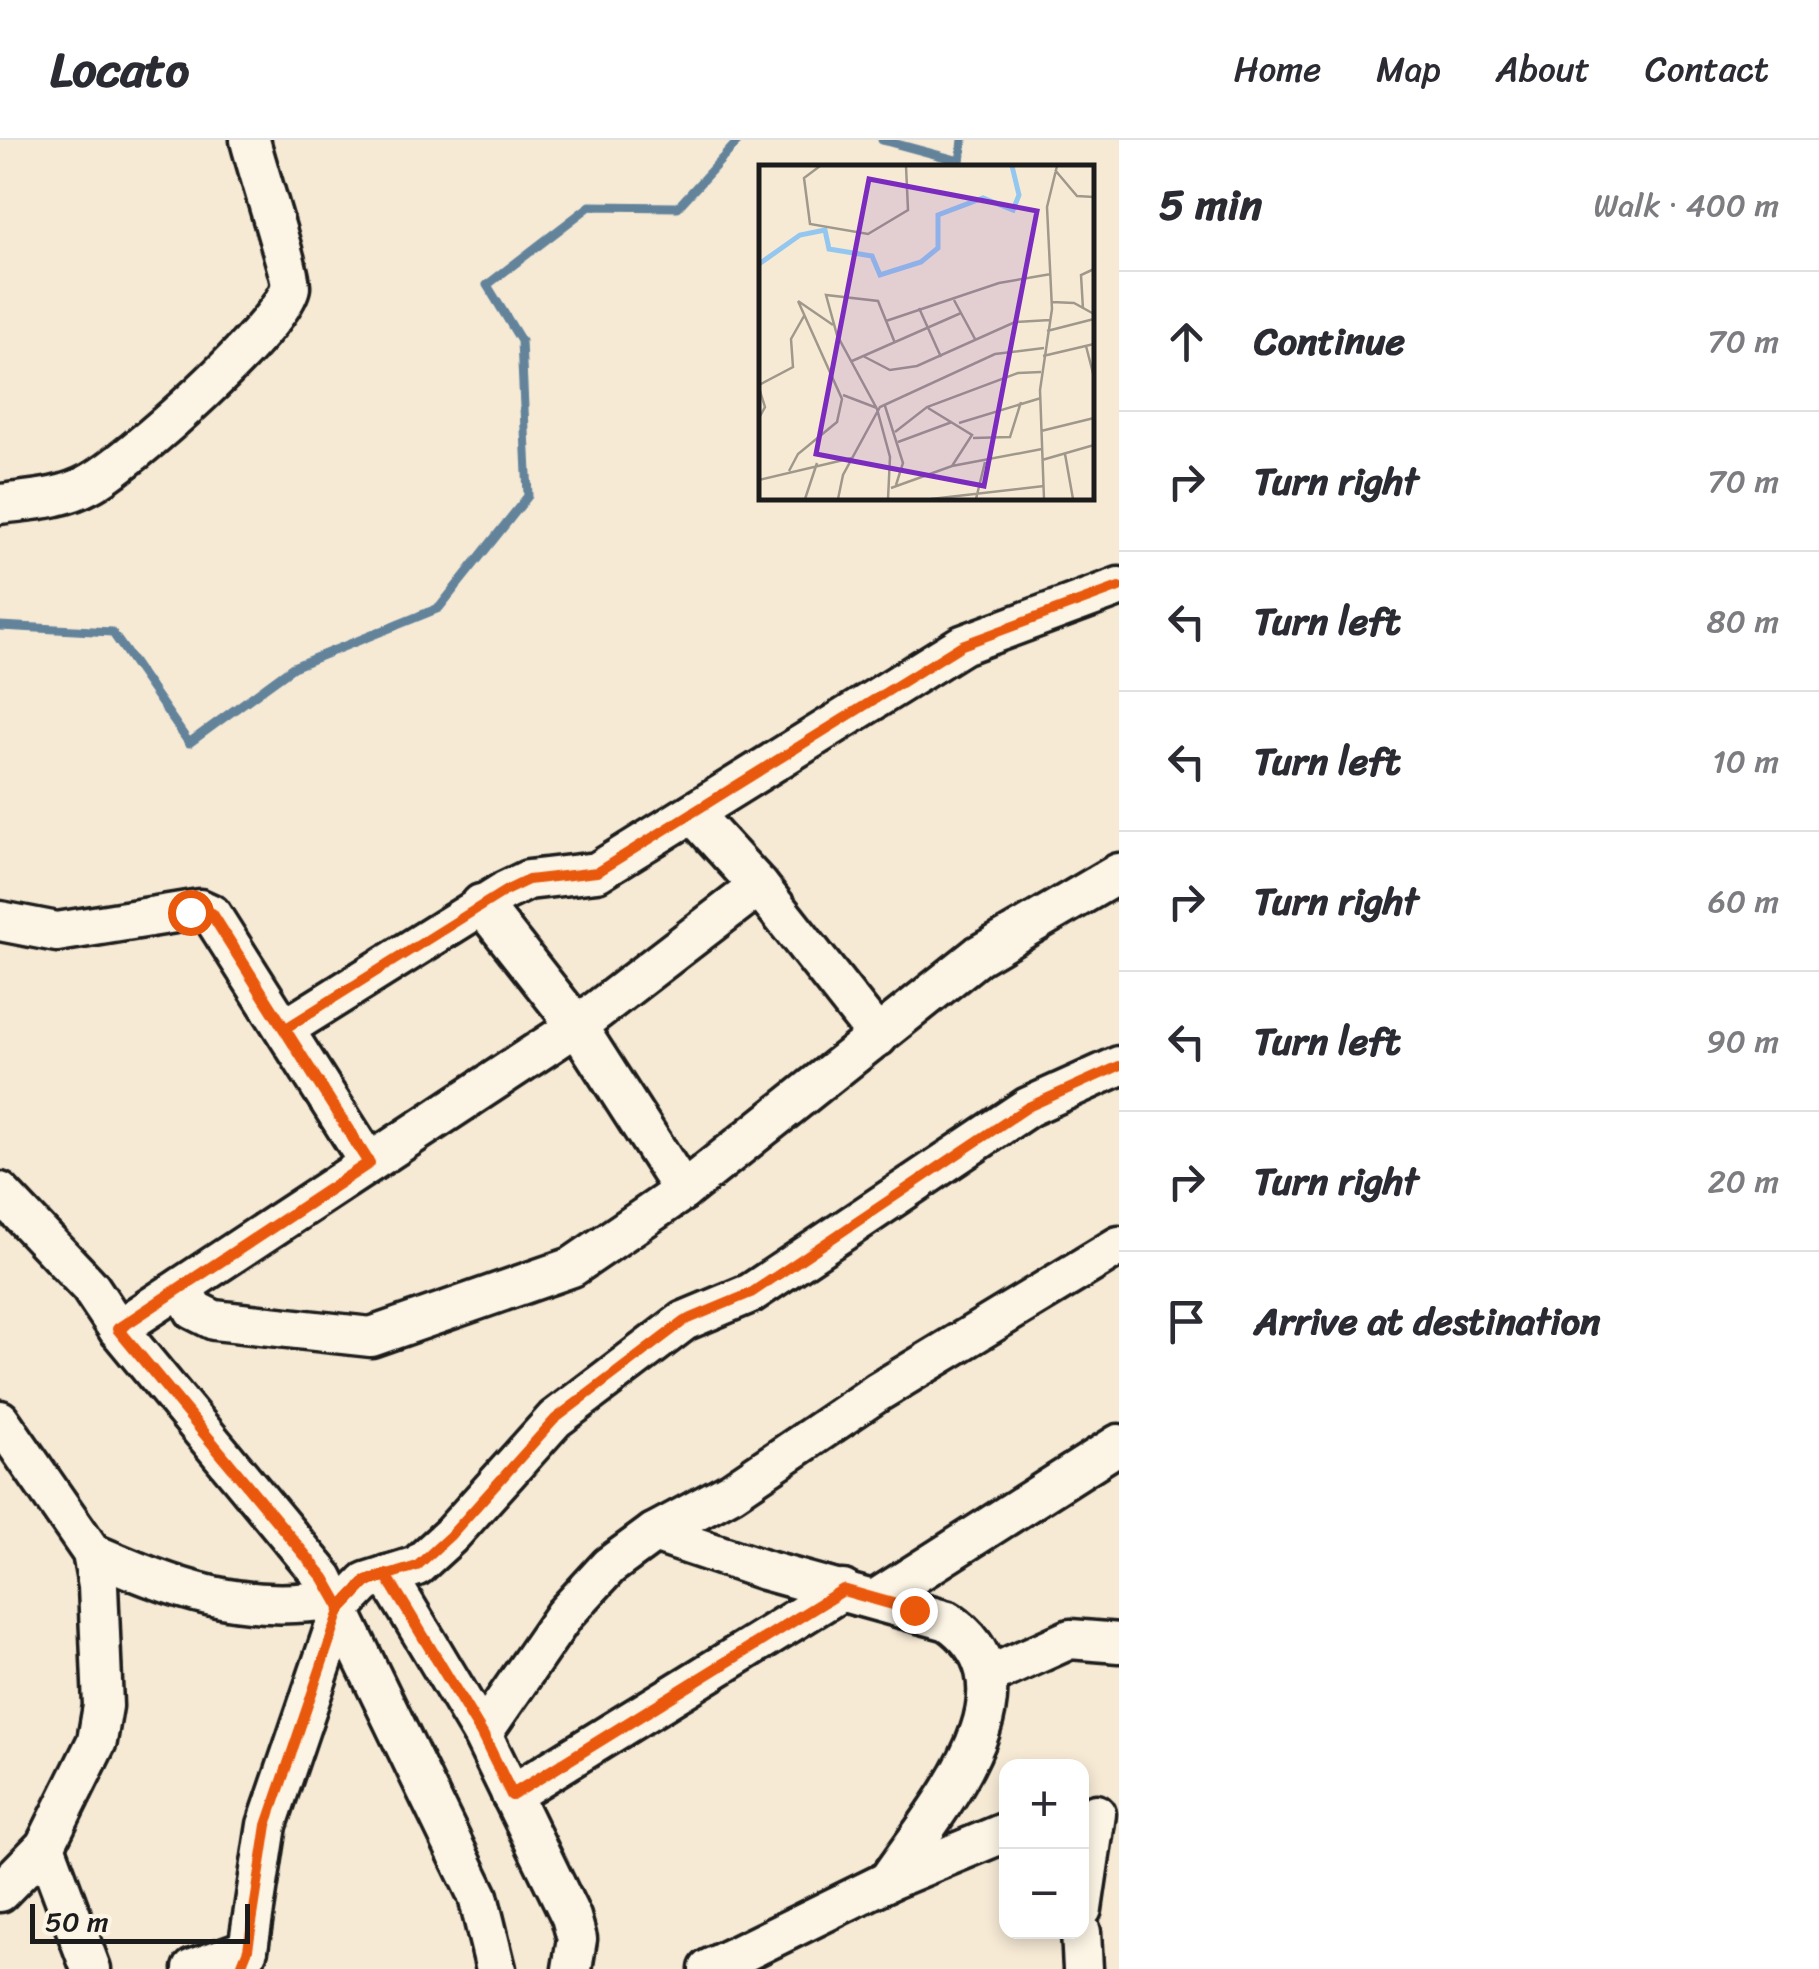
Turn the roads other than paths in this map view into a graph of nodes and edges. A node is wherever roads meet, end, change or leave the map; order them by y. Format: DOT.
graph roads {
  1 [pos="250,140"];
  2 [pos="0,504"];
  3 [pos="1119,587"];
  4 [pos="693,814"];
  5 [pos="1119,873"];
  6 [pos="759,886"];
  7 [pos="481,904"];
  8 [pos="0,921"];
  9 [pos="577,1026"];
  10 [pos="286,1028"];
  11 [pos="878,1037"];
  12 [pos="1119,1066"];
  13 [pos="369,1163"];
  14 [pos="683,1191"];
  15 [pos="0,1192"];
  16 [pos="1119,1246"];
  17 [pos="182,1287"];
  18 [pos="118,1329"];
  19 [pos="0,1420"];
  20 [pos="1119,1444"];
  21 [pos="654,1533"];
  22 [pos="92,1553"];
  23 [pos="386,1575"];
  24 [pos="859,1595"];
  25 [pos="338,1604"];
  26 [pos="1119,1643"];
  27 [pos="988,1676"];
  28 [pos="482,1734"];
  29 [pos="512,1795"];
  30 [pos="1099,1813"];
  31 [pos="999,1835"];
  32 [pos="45,1846"];
  33 [pos="1089,1869"];
  34 [pos="888,1881"];
  35 [pos="0,1892"];
  36 [pos="1082,1939"];
  37 [pos="244,1959"];
  38 [pos="91,1969"];
  39 [pos="193,1969"];
  40 [pos="496,1969"];
  41 [pos="572,1969"];
  42 [pos="709,1969"];
  43 [pos="1084,1969"];
  1 -- 2 [label="street"];
  3 -- 4 [label="street"];
  4 -- 6 [label="street"];
  4 -- 7 [label="street"];
  5 -- 11 [label="street"];
  6 -- 9 [label="street"];
  6 -- 11 [label="street"];
  7 -- 9 [label="street"];
  7 -- 10 [label="street"];
  8 -- 10 [label="street"];
  9 -- 13 [label="street"];
  9 -- 14 [label="street"];
  10 -- 13 [label="street"];
  11 -- 14 [label="street"];
  12 -- 23 [label="street"];
  13 -- 17 [label="street"];
  14 -- 17 [label="street"];
  15 -- 18 [label="street"];
  16 -- 21 [label="street"];
  17 -- 18 [label="street"];
  18 -- 25 [label="street"];
  19 -- 22 [label="street"];
  20 -- 24 [label="street"];
  21 -- 24 [label="street"];
  21 -- 28 [label="street"];
  22 -- 25 [label="street"];
  22 -- 32 [label="street"];
  23 -- 25 [label="street"];
  23 -- 28 [label="street"];
  24 -- 27 [label="street"];
  24 -- 29 [label="street"];
  25 -- 37 [label="street"];
  25 -- 40 [label="street"];
  26 -- 27 [label="street"];
  27 -- 34 [label="street"];
  28 -- 29 [label="street"];
  29 -- 41 [label="street"];
  30 -- 33 [label="street"];
  31 -- 34 [label="street"];
  32 -- 35 [label="street"];
  32 -- 38 [label="street"];
  34 -- 42 [label="street"];
  36 -- 43 [label="street"];
  37 -- 39 [label="street"];
}
